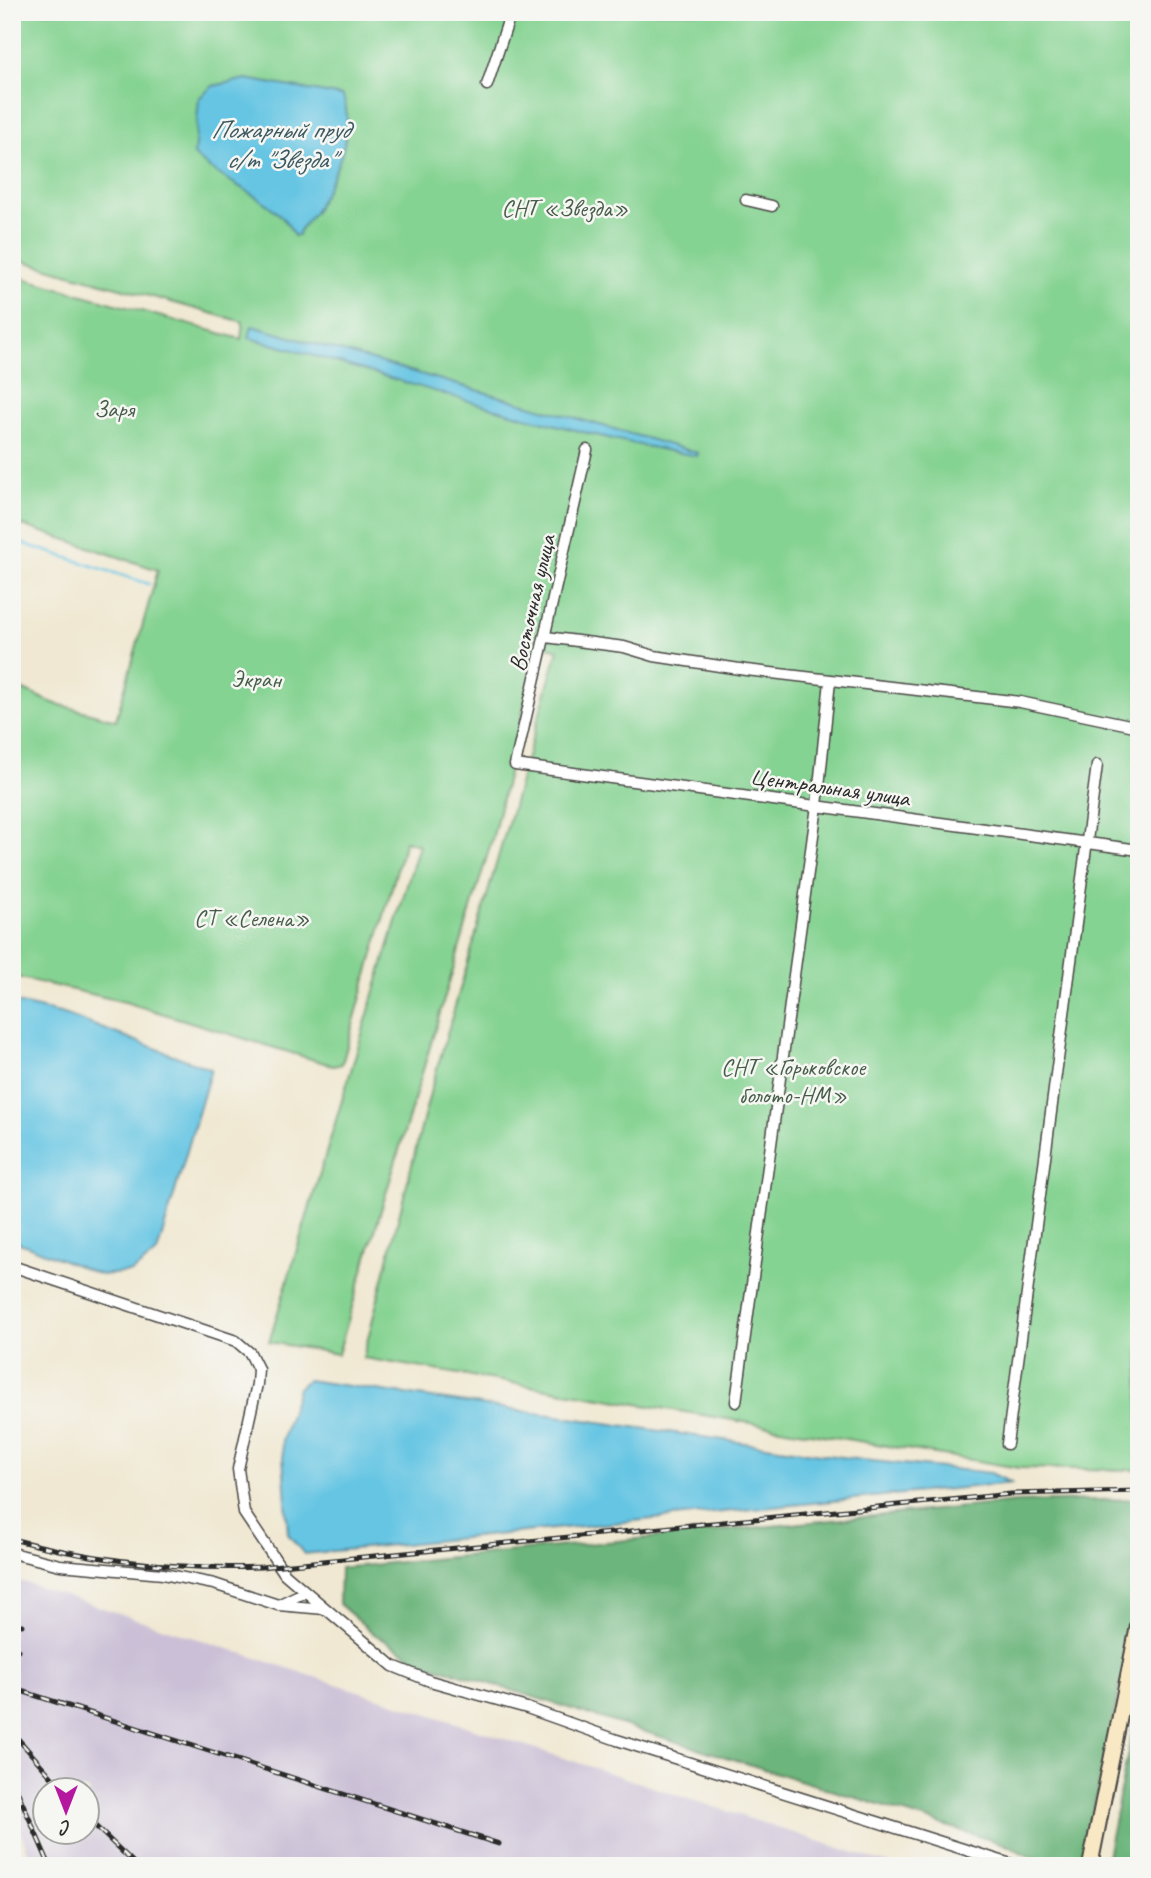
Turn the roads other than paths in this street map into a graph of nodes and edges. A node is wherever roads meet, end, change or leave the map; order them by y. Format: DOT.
graph roads {
  1 [pos="511,12"];
  2 [pos="487,85"];
  3 [pos="746,200"];
  4 [pos="772,206"];
  5 [pos="587,450"];
  6 [pos="546,637"];
  7 [pos="830,681"];
  8 [pos="1139,727"];
  9 [pos="515,765"];
  10 [pos="1097,765"];
  11 [pos="817,806"];
  12 [pos="1088,843"];
  13 [pos="1139,850"];
  14 [pos="12,1266"];
  15 [pos="736,1402"];
  16 [pos="1007,1444"];
  17 [pos="12,1553"];
  18 [pos="305,1591"];
  19 [pos="278,1605"];
  20 [pos="325,1609"];
  21 [pos="1139,1621"];
  22 [pos="1017,1866"];
  23 [pos="1090,1866"];
  1 -- 2 [label="street"];
  3 -- 4 [label="street"];
  5 -- 6 [label="street, Восточная улица"];
  6 -- 7 [label="street"];
  6 -- 9 [label="street, Восточная улица"];
  7 -- 8 [label="street"];
  7 -- 11 [label="street"];
  9 -- 11 [label="street, Центральная улица"];
  10 -- 12 [label="street"];
  11 -- 12 [label="street, Центральная улица"];
  11 -- 15 [label="street"];
  12 -- 13 [label="street, Центральная улица"];
  12 -- 16 [label="street"];
  14 -- 18 [label="street"];
  17 -- 19 [label="street"];
  18 -- 19 [label="street"];
  18 -- 20 [label="street"];
  19 -- 20 [label="street"];
  20 -- 22 [label="street"];
  21 -- 23 [label="street"];
}
